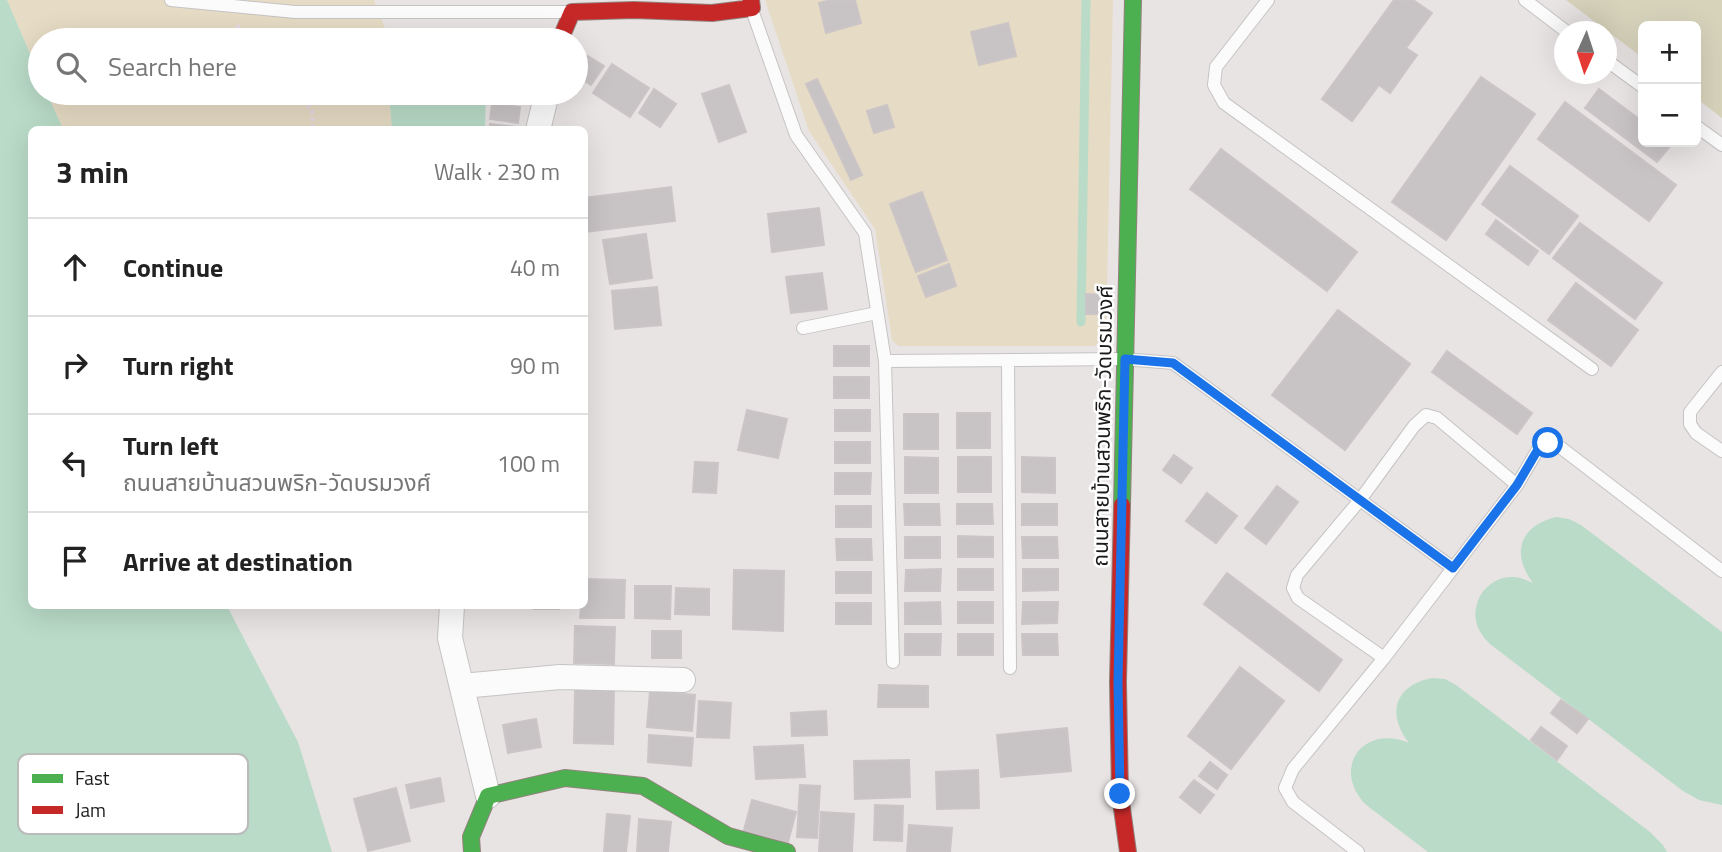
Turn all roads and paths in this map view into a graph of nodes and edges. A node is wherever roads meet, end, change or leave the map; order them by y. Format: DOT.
graph roads {
  1 [pos="171,0"];
  2 [pos="1133,0"];
  3 [pos="1268,0"];
  4 [pos="1525,0"];
  5 [pos="751,4"];
  6 [pos="573,6"];
  7 [pos="1554,22"];
  8 [pos="565,28"];
  9 [pos="1617,68"];
  10 [pos="1639,84"];
  11 [pos="308,105"];
  12 [pos="544,105"];
  13 [pos="313,126"];
  14 [pos="539,126"];
  15 [pos="1701,130"];
  16 [pos="1722,145"];
  17 [pos="877,313"];
  18 [pos="803,328"];
  19 [pos="1125,359"];
  20 [pos="1008,360"];
  21 [pos="885,362"];
  22 [pos="1592,369"];
  23 [pos="1722,372"];
  24 [pos="1722,452"];
  25 [pos="1517,485"];
  26 [pos="1360,500"];
  27 [pos="1453,568"];
  28 [pos="1722,571"];
  29 [pos="452,609"];
  30 [pos="1384,658"];
  31 [pos="893,662"];
  32 [pos="1010,668"];
  33 [pos="683,680"];
  34 [pos="462,686"];
  35 [pos="488,796"];
  36 [pos="472,852"];
  37 [pos="787,852"];
  38 [pos="1128,852"];
  39 [pos="1358,852"];
  1 -- 6 [label="lane"];
  2 -- 19 [label="street, ถนนสายบ้านสวนพริก-วัดบรมวงศ์"];
  3 -- 22 [label="lane"];
  4 -- 7 [label="lane"];
  5 -- 6 [label="street"];
  5 -- 17 [label="lane"];
  6 -- 8 [label="street"];
  9 -- 10 [label="lane"];
  11 -- 13 [label="path"];
  12 -- 14 [label="street"];
  15 -- 16 [label="lane"];
  17 -- 18 [label="lane"];
  17 -- 21 [label="lane"];
  19 -- 20 [label="lane"];
  19 -- 26 [label="lane"];
  19 -- 38 [label="street, ถนนสายบ้านสวนพริก-วัดบรมวงศ์"];
  20 -- 21 [label="lane"];
  20 -- 32 [label="lane"];
  21 -- 31 [label="lane"];
  23 -- 24 [label="lane"];
  25 -- 26 [label="lane"];
  25 -- 27 [label="lane"];
  25 -- 28 [label="lane"];
  26 -- 27 [label="lane"];
  26 -- 30 [label="lane"];
  27 -- 30 [label="lane"];
  29 -- 34 [label="street"];
  30 -- 39 [label="lane"];
  33 -- 34 [label="street"];
  34 -- 35 [label="street"];
  35 -- 36 [label="street"];
  35 -- 37 [label="street"];
}
